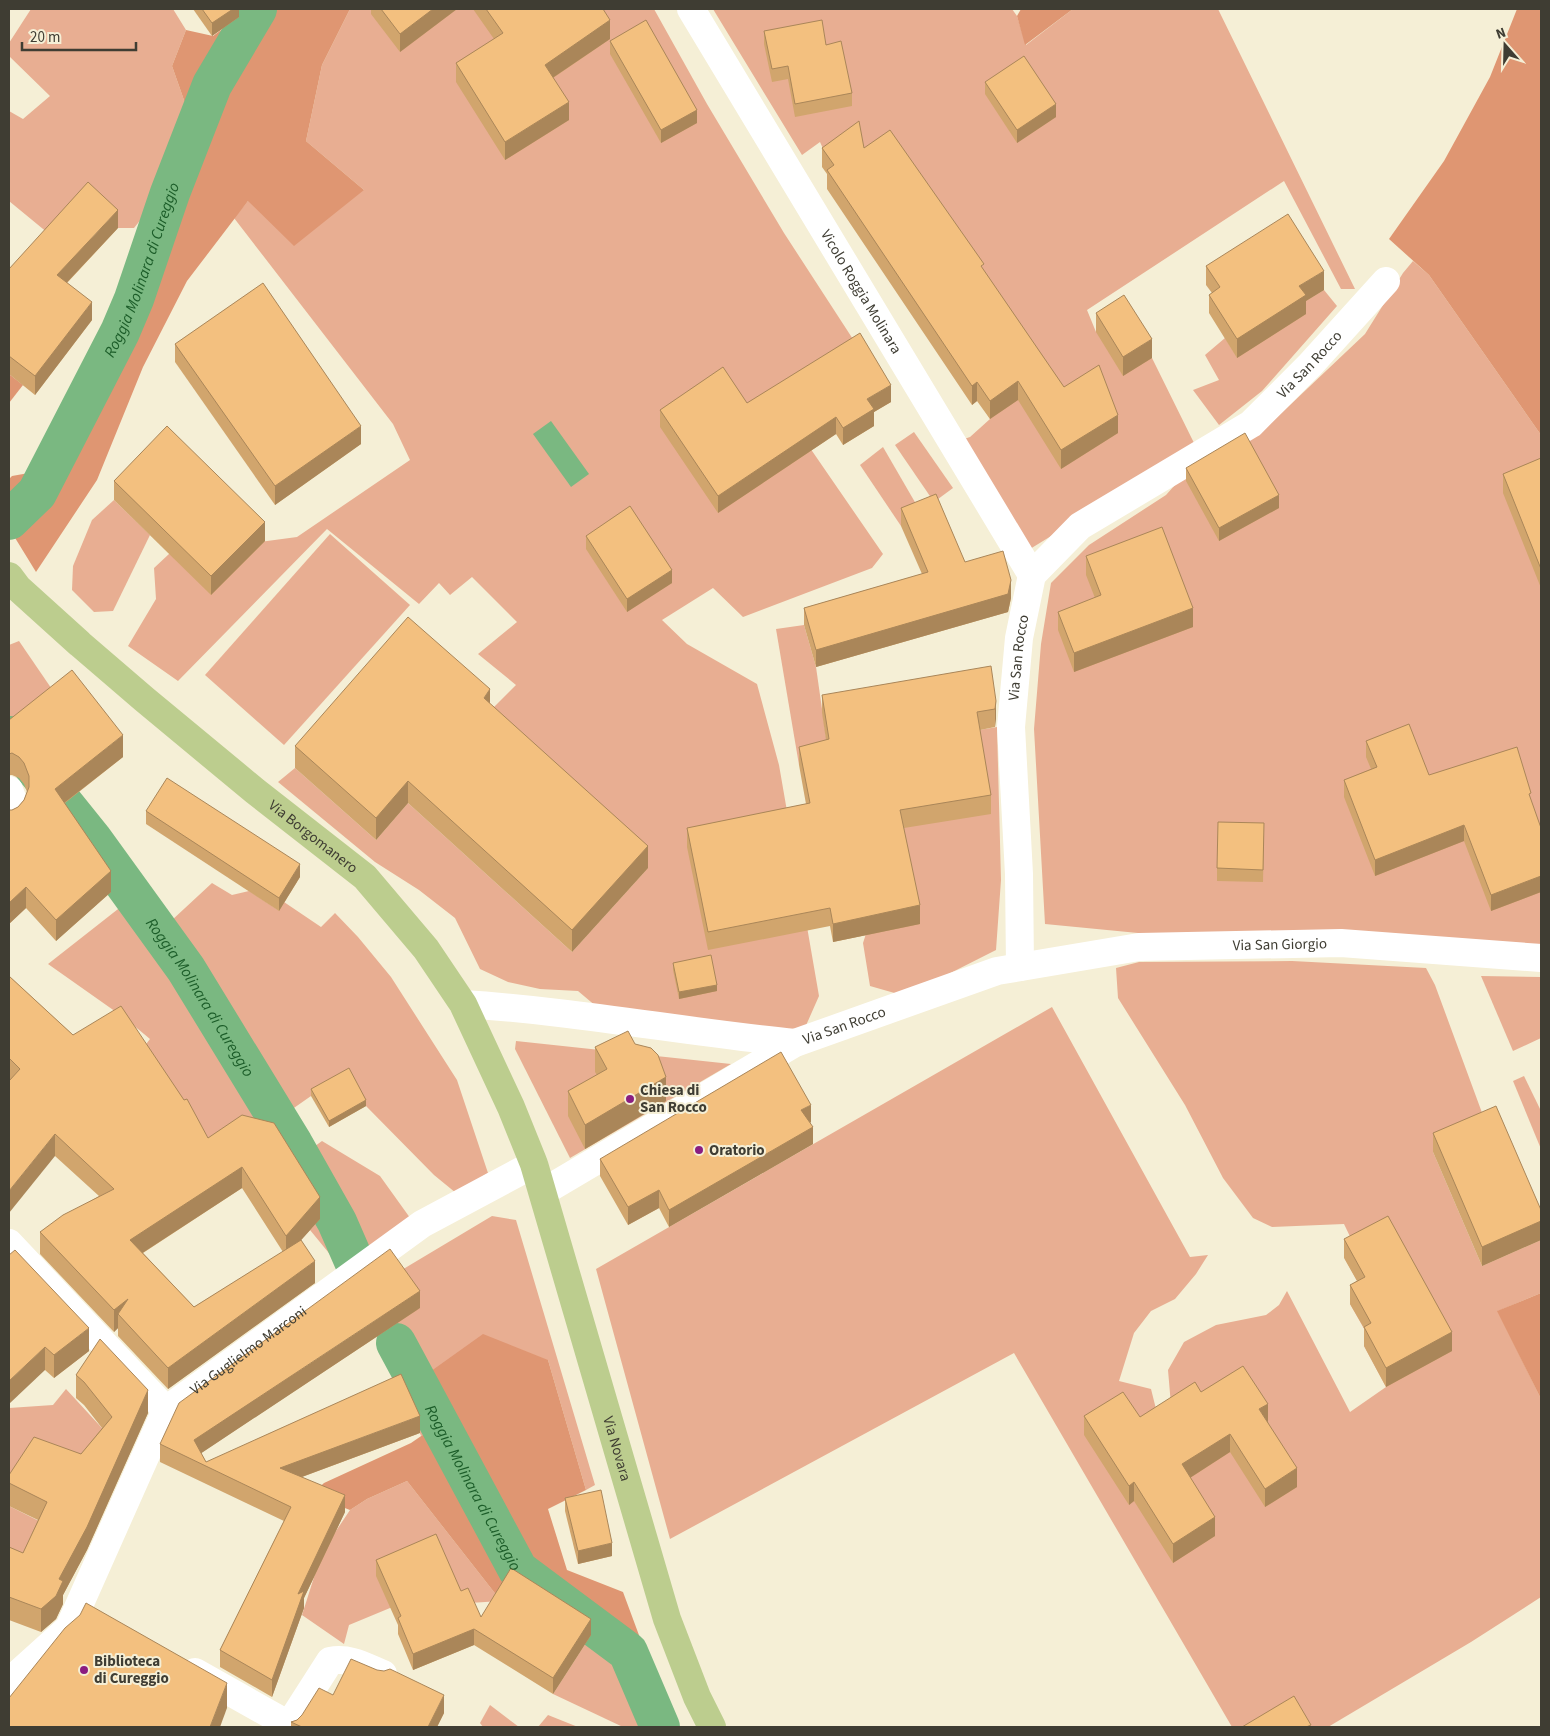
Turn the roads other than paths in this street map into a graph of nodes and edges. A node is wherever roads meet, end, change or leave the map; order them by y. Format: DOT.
graph roads {
  1 [pos="692,9"];
  2 [pos="1386,281"];
  3 [pos="1032,575"];
  4 [pos="12,588"];
  5 [pos="9,790"];
  6 [pos="9,816"];
  7 [pos="1541,958"];
  8 [pos="1020,967"];
  9 [pos="463,1004"];
  10 [pos="795,1043"];
  11 [pos="534,1164"];
  12 [pos="542,1192"];
  13 [pos="9,1243"];
  14 [pos="166,1410"];
  15 [pos="74,1616"];
  16 [pos="104,1620"];
  17 [pos="171,1658"];
  18 [pos="383,1674"];
  19 [pos="9,1682"];
  20 [pos="712,1727"];
  1 -- 3 [label="street, Vicolo Roggia Molinara"];
  2 -- 3 [label="street, Via San Rocco"];
  3 -- 8 [label="street, Via San Rocco"];
  4 -- 9 [label="main road, Via Borgomanero"];
  5 -- 6 [label="street"];
  7 -- 8 [label="street, Via San Giorgio"];
  8 -- 10 [label="street, Via San Rocco"];
  9 -- 10 [label="street, Via San Rocco"];
  9 -- 11 [label="main road, Via Borgomanero"];
  10 -- 12 [label="street, Via San Rocco"];
  11 -- 12 [label="main road, Via Novara"];
  11 -- 14 [label="street, Via Guglielmo Marconi"];
  12 -- 20 [label="main road, Via Novara"];
  13 -- 14 [label="street"];
  14 -- 15 [label="street"];
  15 -- 16 [label="street"];
  15 -- 19 [label="street"];
  17 -- 18 [label="street"];
}
